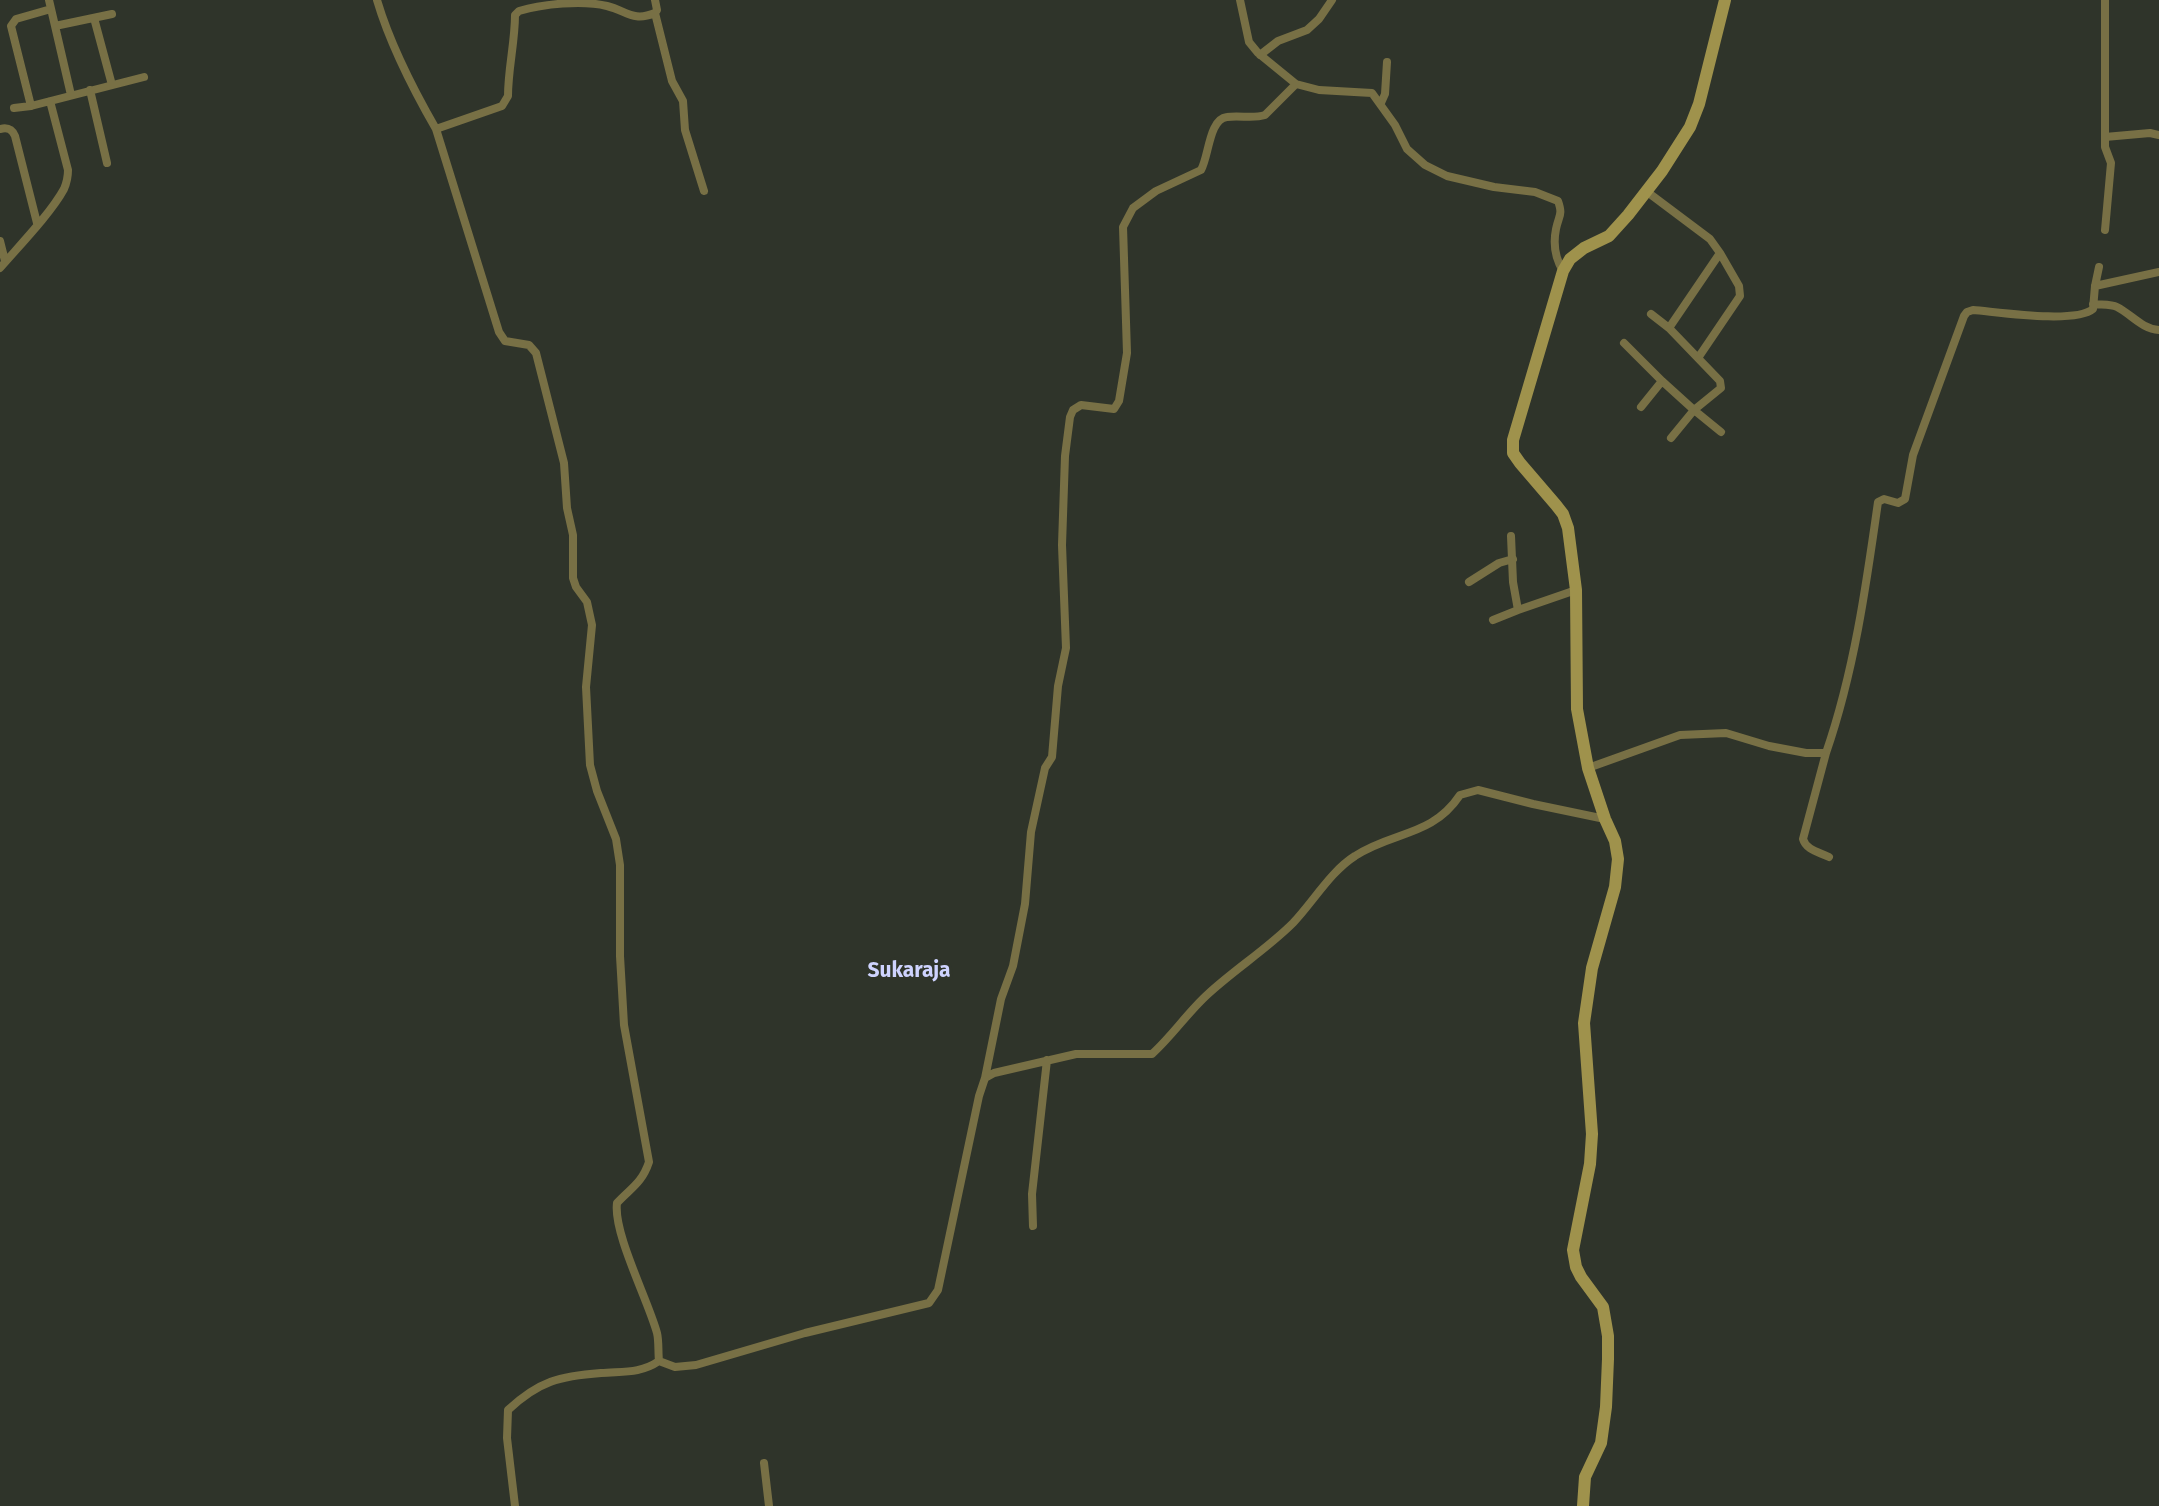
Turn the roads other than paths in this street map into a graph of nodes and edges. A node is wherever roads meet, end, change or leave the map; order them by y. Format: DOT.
graph roads {
  1 [pos="377,0"];
  2 [pos="655,0"];
  3 [pos="1240,0"];
  4 [pos="1332,0"];
  5 [pos="1725,0"];
  6 [pos="2105,0"];
  7 [pos="50,5"];
  8 [pos="655,13"];
  9 [pos="112,14"];
  10 [pos="94,18"];
  11 [pos="55,26"];
  12 [pos="1260,55"];
  13 [pos="1387,62"];
  14 [pos="144,77"];
  15 [pos="1296,84"];
  16 [pos="112,85"];
  17 [pos="90,90"];
  18 [pos="71,95"];
  19 [pos="50,101"];
  20 [pos="1381,103"];
  21 [pos="31,106"];
  22 [pos="14,108"];
  23 [pos="0,129"];
  24 [pos="436,129"];
  25 [pos="2159,135"];
  26 [pos="2105,137"];
  27 [pos="108,163"];
  28 [pos="704,191"];
  29 [pos="1646,191"];
  30 [pos="37,223"];
  31 [pos="2105,230"];
  32 [pos="0,241"];
  33 [pos="1720,253"];
  34 [pos="3,264"];
  35 [pos="2099,267"];
  36 [pos="1563,271"];
  37 [pos="2159,272"];
  38 [pos="2095,286"];
  39 [pos="2093,304"];
  40 [pos="1652,314"];
  41 [pos="1669,328"];
  42 [pos="2159,330"];
  43 [pos="1624,343"];
  44 [pos="1698,358"];
  45 [pos="1662,381"];
  46 [pos="1641,407"];
  47 [pos="1694,410"];
  48 [pos="1721,432"];
  49 [pos="1671,438"];
  50 [pos="1511,536"];
  51 [pos="1513,559"];
  52 [pos="1469,582"];
  53 [pos="1576,590"];
  54 [pos="1518,610"];
  55 [pos="1493,620"];
  56 [pos="1826,753"];
  57 [pos="1588,768"];
  58 [pos="1605,819"];
  59 [pos="1829,857"];
  60 [pos="1047,1060"];
  61 [pos="985,1078"];
  62 [pos="1033,1226"];
  63 [pos="659,1361"];
  64 [pos="764,1463"];
  65 [pos="515,1506"];
  66 [pos="769,1506"];
  67 [pos="1583,1506"];
  1 -- 24 [label="street"];
  2 -- 8 [label="street"];
  3 -- 12 [label="street"];
  4 -- 12 [label="street"];
  5 -- 29 [label="main road"];
  6 -- 26 [label="street"];
  7 -- 11 [label="street"];
  7 -- 21 [label="street"];
  8 -- 24 [label="street"];
  8 -- 28 [label="street"];
  9 -- 10 [label="street"];
  10 -- 11 [label="street"];
  10 -- 16 [label="street"];
  11 -- 18 [label="street"];
  12 -- 15 [label="street"];
  13 -- 20 [label="street"];
  14 -- 16 [label="street"];
  15 -- 20 [label="street"];
  15 -- 61 [label="street"];
  16 -- 17 [label="street"];
  17 -- 18 [label="street"];
  17 -- 27 [label="street"];
  18 -- 19 [label="street"];
  19 -- 21 [label="street"];
  19 -- 30 [label="street"];
  20 -- 36 [label="street"];
  21 -- 22 [label="street"];
  23 -- 30 [label="street"];
  24 -- 63 [label="street"];
  25 -- 26 [label="street"];
  26 -- 31 [label="street"];
  29 -- 33 [label="street"];
  29 -- 36 [label="main road"];
  30 -- 34 [label="street"];
  32 -- 34 [label="street"];
  33 -- 41 [label="street"];
  33 -- 44 [label="street"];
  35 -- 38 [label="street"];
  36 -- 53 [label="main road"];
  37 -- 38 [label="street"];
  38 -- 39 [label="street"];
  39 -- 42 [label="street"];
  39 -- 56 [label="street"];
  40 -- 41 [label="street"];
  41 -- 44 [label="street"];
  43 -- 45 [label="street"];
  44 -- 47 [label="street"];
  45 -- 46 [label="street"];
  45 -- 47 [label="street"];
  47 -- 48 [label="street"];
  47 -- 49 [label="street"];
  50 -- 51 [label="street"];
  51 -- 52 [label="street"];
  51 -- 54 [label="street"];
  53 -- 54 [label="street"];
  53 -- 57 [label="main road"];
  54 -- 55 [label="street"];
  56 -- 57 [label="street"];
  56 -- 59 [label="street"];
  57 -- 58 [label="main road"];
  58 -- 60 [label="street"];
  58 -- 67 [label="main road"];
  60 -- 61 [label="street"];
  60 -- 62 [label="street"];
  61 -- 63 [label="street"];
  63 -- 65 [label="street"];
  64 -- 66 [label="street"];
}
